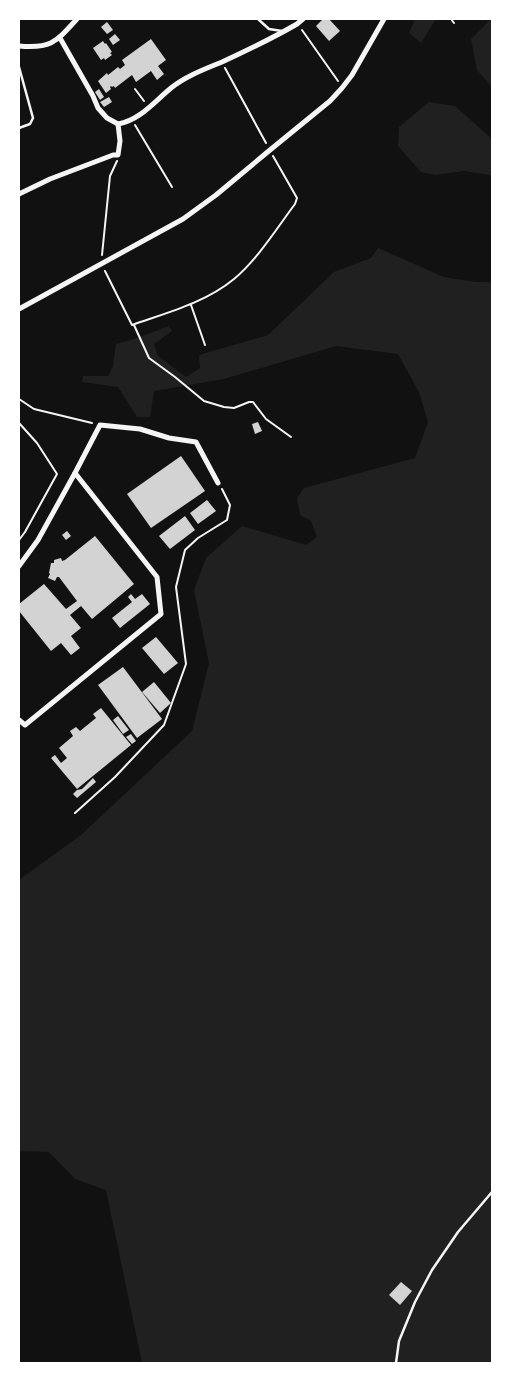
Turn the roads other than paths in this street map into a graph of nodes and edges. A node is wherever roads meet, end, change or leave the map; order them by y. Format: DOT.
graph roads {
  1 [pos="77,19"];
  2 [pos="258,19"];
  3 [pos="303,19"];
  4 [pos="384,19"];
  5 [pos="283,32"];
  6 [pos="60,38"];
  7 [pos="19,46"];
  8 [pos="19,67"];
  9 [pos="118,124"];
  10 [pos="19,128"];
  11 [pos="19,194"];
  12 [pos="19,309"];
  13 [pos="75,474"];
  14 [pos="218,483"];
  15 [pos="19,566"];
  16 [pos="19,720"];
  17 [pos="492,1192"];
  18 [pos="396,1363"];
  1 -- 6 [label="street"];
  2 -- 5 [label="lane"];
  3 -- 5 [label="street"];
  4 -- 12 [label="street"];
  5 -- 9 [label="street"];
  6 -- 7 [label="street"];
  6 -- 9 [label="street"];
  8 -- 10 [label="lane"];
  9 -- 11 [label="street"];
  13 -- 14 [label="street"];
  13 -- 15 [label="street"];
  13 -- 16 [label="street"];
  17 -- 18 [label="lane"];
}
